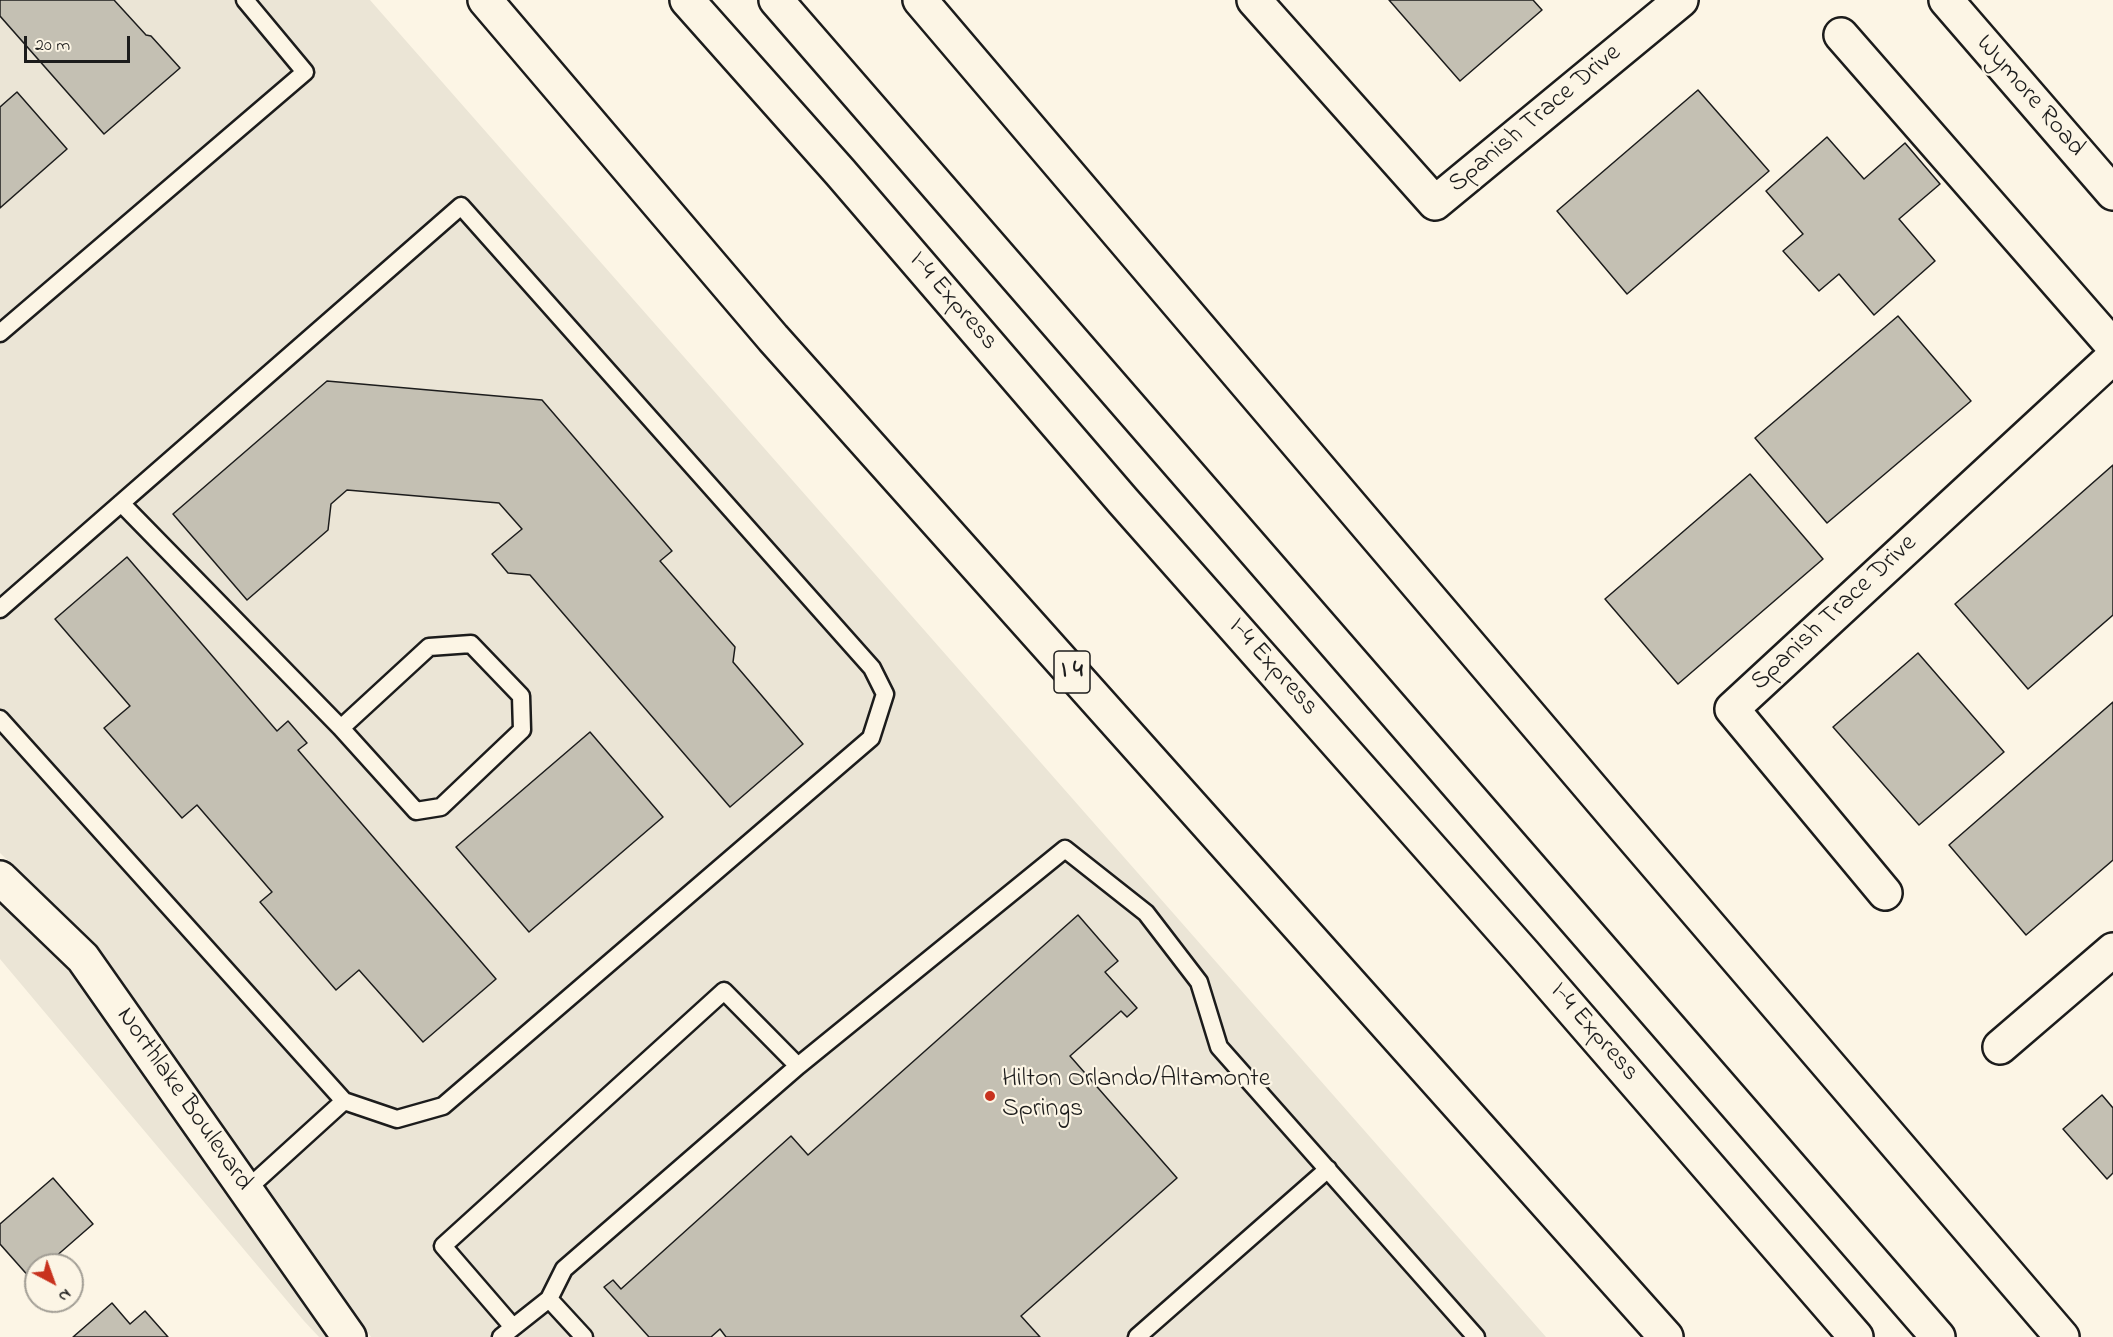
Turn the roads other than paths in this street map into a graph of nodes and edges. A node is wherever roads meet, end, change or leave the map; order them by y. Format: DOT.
graph roads {
  1 [pos="244,0"];
  2 [pos="485,0"];
  3 [pos="687,0"];
  4 [pos="776,0"];
  5 [pos="920,0"];
  6 [pos="1254,0"];
  7 [pos="1681,0"];
  8 [pos="1946,0"];
  9 [pos="1841,35"];
  10 [pos="2113,193"];
  11 [pos="0,333"];
  12 [pos="2113,346"];
  13 [pos="2113,357"];
  14 [pos="121,503"];
  15 [pos="0,609"];
  16 [pos="0,719"];
  17 [pos="341,728"];
  18 [pos="0,878"];
  19 [pos="1885,893"];
  20 [pos="2113,950"];
  21 [pos="2000,1047"];
  22 [pos="798,1066"];
  23 [pos="344,1101"];
  24 [pos="1328,1170"];
  25 [pos="246,1190"];
  26 [pos="549,1299"];
  27 [pos="507,1332"];
  28 [pos="349,1337"];
  29 [pos="584,1337"];
  30 [pos="1137,1337"];
  31 [pos="1476,1337"];
  32 [pos="1666,1337"];
  33 [pos="1856,1337"];
  34 [pos="1938,1337"];
  35 [pos="2062,1337"];
  1 -- 11 [label="lane"];
  2 -- 32 [label="main road, I 4"];
  3 -- 33 [label="main road, I-4 Express"];
  4 -- 34 [label="main road"];
  5 -- 35 [label="main road"];
  6 -- 7 [label="main road, Spanish Trace Drive"];
  8 -- 10 [label="main road, Wymore Road"];
  9 -- 12 [label="main road"];
  13 -- 19 [label="main road, Spanish Trace Drive"];
  14 -- 15 [label="lane"];
  14 -- 17 [label="lane"];
  14 -- 23 [label="lane"];
  16 -- 23 [label="lane"];
  17 -- 17 [label="lane"];
  18 -- 25 [label="main road, Northlake Boulevard"];
  20 -- 21 [label="main road"];
  22 -- 24 [label="lane"];
  22 -- 26 [label="lane"];
  22 -- 27 [label="lane"];
  23 -- 25 [label="lane"];
  24 -- 30 [label="lane"];
  24 -- 31 [label="lane"];
  25 -- 28 [label="main road, Northlake Boulevard"];
  26 -- 27 [label="lane"];
  26 -- 29 [label="lane"];
}
